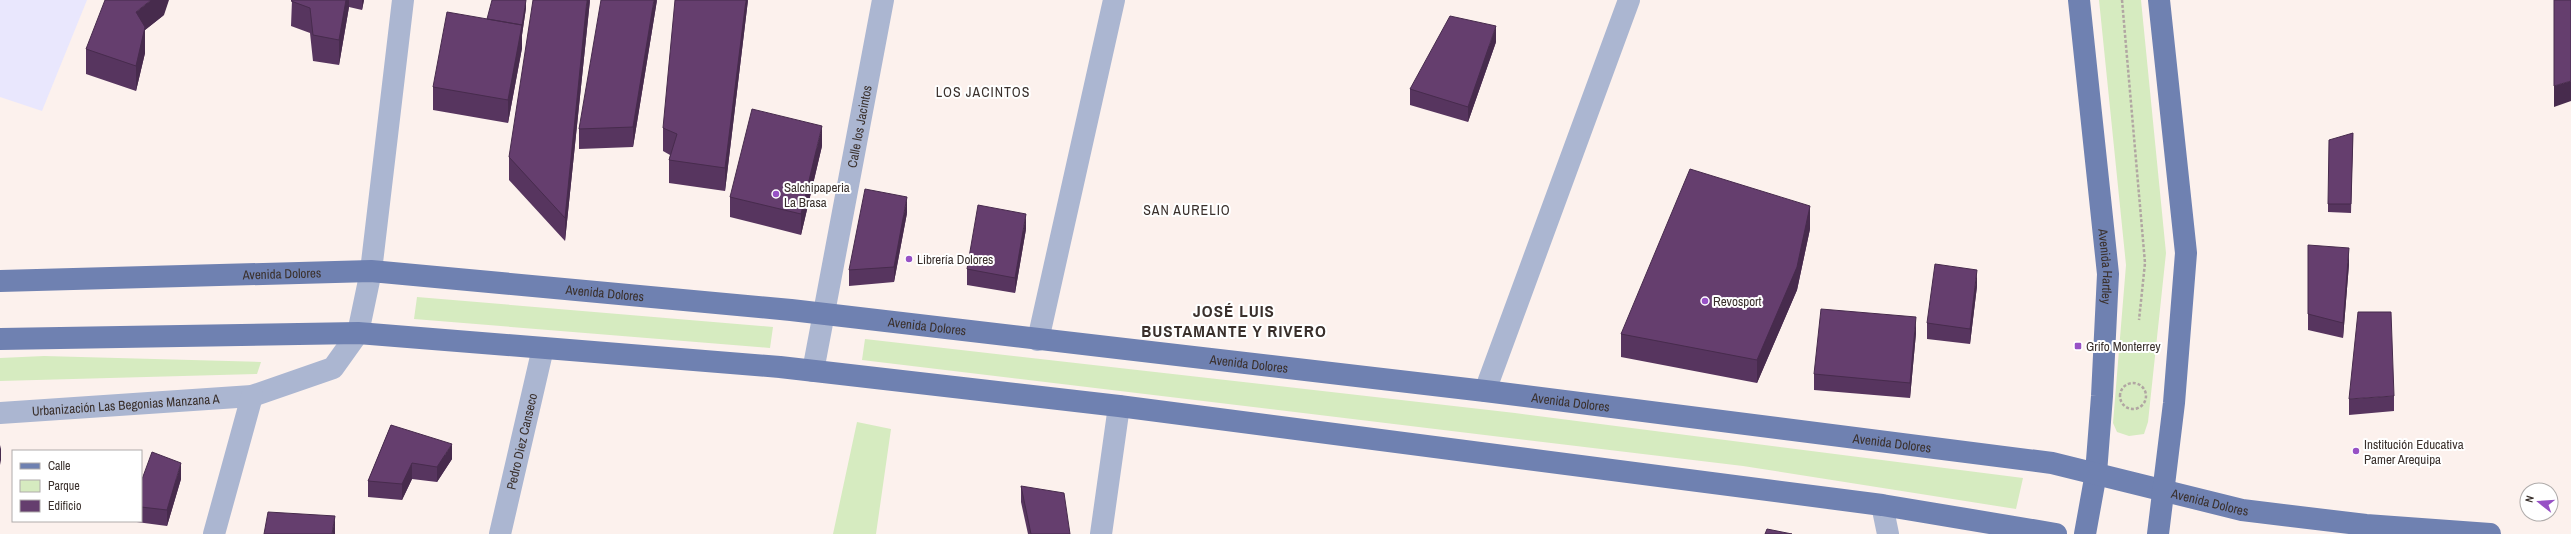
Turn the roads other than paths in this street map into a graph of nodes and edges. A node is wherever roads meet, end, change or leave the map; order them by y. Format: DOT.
graph roads {
  1 [pos="403,0"];
  2 [pos="883,0"];
  3 [pos="1114,0"];
  4 [pos="1629,0"];
  5 [pos="2080,0"];
  6 [pos="2159,0"];
  7 [pos="371,271"];
  8 [pos="0,282"];
  9 [pos="823,314"];
  10 [pos="358,333"];
  11 [pos="0,339"];
  12 [pos="1038,340"];
  13 [pos="543,348"];
  14 [pos="813,371"];
  15 [pos="1485,391"];
  16 [pos="252,396"];
  17 [pos="1119,406"];
  18 [pos="0,413"];
  19 [pos="2096,473"];
  20 [pos="2164,490"];
  21 [pos="1882,505"];
  22 [pos="1981,528"];
  23 [pos="214,534"];
  24 [pos="500,534"];
  25 [pos="1101,534"];
  26 [pos="1888,534"];
  27 [pos="2056,534"];
  28 [pos="2085,534"];
  29 [pos="2158,534"];
  30 [pos="2490,534"];
  1 -- 7 [label="street"];
  2 -- 9 [label="street, Calle los Jacintos"];
  3 -- 12 [label="street"];
  4 -- 15 [label="street"];
  5 -- 19 [label="main road, Avenida Hartley"];
  6 -- 20 [label="main road"];
  7 -- 8 [label="main road, Avenida Dolores"];
  7 -- 9 [label="main road, Avenida Dolores"];
  7 -- 10 [label="street"];
  9 -- 12 [label="main road, Avenida Dolores"];
  9 -- 14 [label="street, Calle los Jacintos"];
  10 -- 11 [label="main road"];
  10 -- 13 [label="main road"];
  10 -- 16 [label="street, Urbanización Las Begonias Manzana A"];
  12 -- 15 [label="main road, Avenida Dolores"];
  13 -- 14 [label="main road"];
  13 -- 24 [label="street, Pedro Diez Canseco"];
  14 -- 17 [label="main road"];
  15 -- 19 [label="main road, Avenida Dolores"];
  16 -- 18 [label="street, Urbanización Las Begonias Manzana A"];
  16 -- 23 [label="street"];
  17 -- 21 [label="main road"];
  17 -- 25 [label="street"];
  19 -- 20 [label="main road, Avenida Dolores"];
  19 -- 28 [label="main road, Avenida Hartley"];
  20 -- 29 [label="main road"];
  20 -- 30 [label="main road, Avenida Dolores"];
  21 -- 22 [label="main road"];
  21 -- 26 [label="street"];
  22 -- 27 [label="main road"];
}
